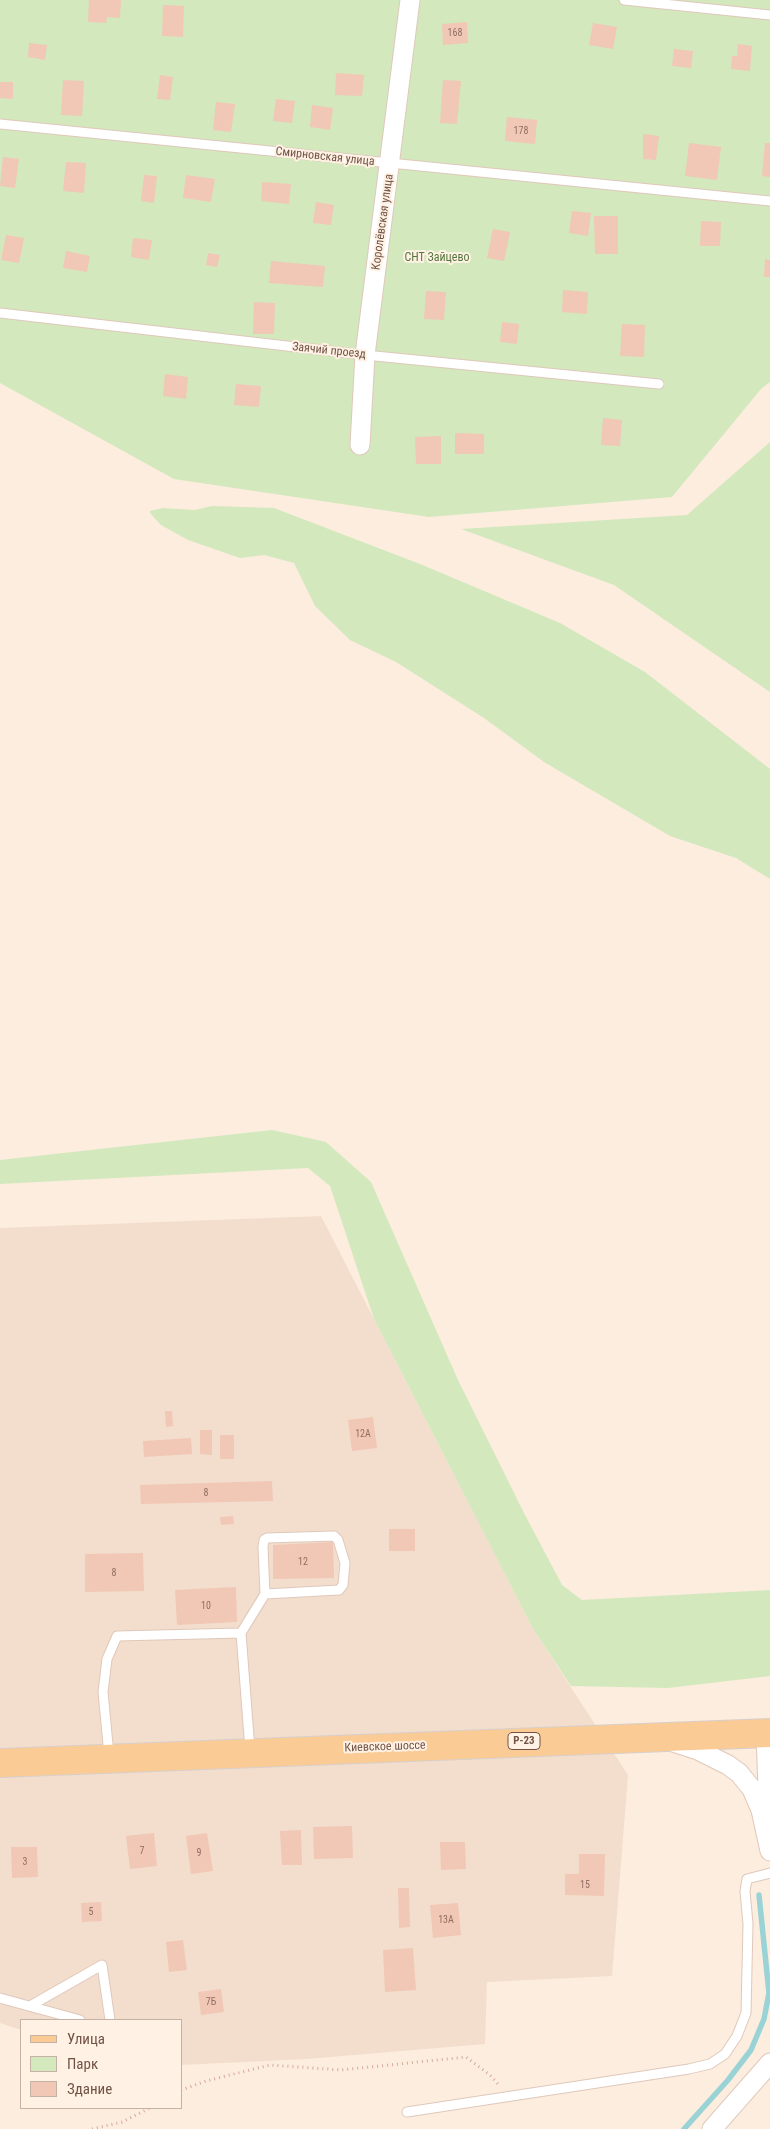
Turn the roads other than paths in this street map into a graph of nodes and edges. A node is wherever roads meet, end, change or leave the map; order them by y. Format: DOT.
graph roads {
  1 [pos="410,0"];
  2 [pos="624,0"];
  3 [pos="770,15"];
  4 [pos="0,124"];
  5 [pos="391,164"];
  6 [pos="770,201"];
  7 [pos="0,313"];
  8 [pos="365,355"];
  9 [pos="659,384"];
  10 [pos="360,445"];
  11 [pos="266,1594"];
  12 [pos="241,1633"];
  13 [pos="768,1733"];
  14 [pos="655,1736"];
  15 [pos="250,1753"];
  16 [pos="110,1759"];
  17 [pos="0,1763"];
  18 [pos="770,1839"];
  19 [pos="770,1851"];
  20 [pos="770,1873"];
  21 [pos="0,1998"];
  22 [pos="30,2006"];
  23 [pos="76,2019"];
  24 [pos="110,2019"];
  25 [pos="770,2063"];
  26 [pos="407,2112"];
  27 [pos="712,2129"];
  1 -- 5 [label="street, Королёвская улица"];
  2 -- 3 [label="lane"];
  4 -- 5 [label="lane, Смирновская улица"];
  5 -- 6 [label="lane, Смирновская улица"];
  5 -- 8 [label="street, Королёвская улица"];
  7 -- 8 [label="lane, Заячий проезд"];
  8 -- 9 [label="lane, Заячий проезд"];
  8 -- 10 [label="street, Королёвская улица"];
  11 -- 11 [label="lane"];
  11 -- 12 [label="lane"];
  12 -- 15 [label="lane"];
  12 -- 16 [label="lane"];
  13 -- 14 [label="main road, Киевское шоссе / Р-23"];
  13 -- 18 [label="street"];
  14 -- 15 [label="main road, Киевское шоссе / Р-23"];
  14 -- 19 [label="street"];
  15 -- 16 [label="main road, Киевское шоссе / Р-23"];
  16 -- 17 [label="main road, Киевское шоссе / Р-23"];
  20 -- 26 [label="lane"];
  21 -- 22 [label="lane"];
  22 -- 23 [label="lane"];
  22 -- 24 [label="lane"];
  25 -- 27 [label="street"];
}
